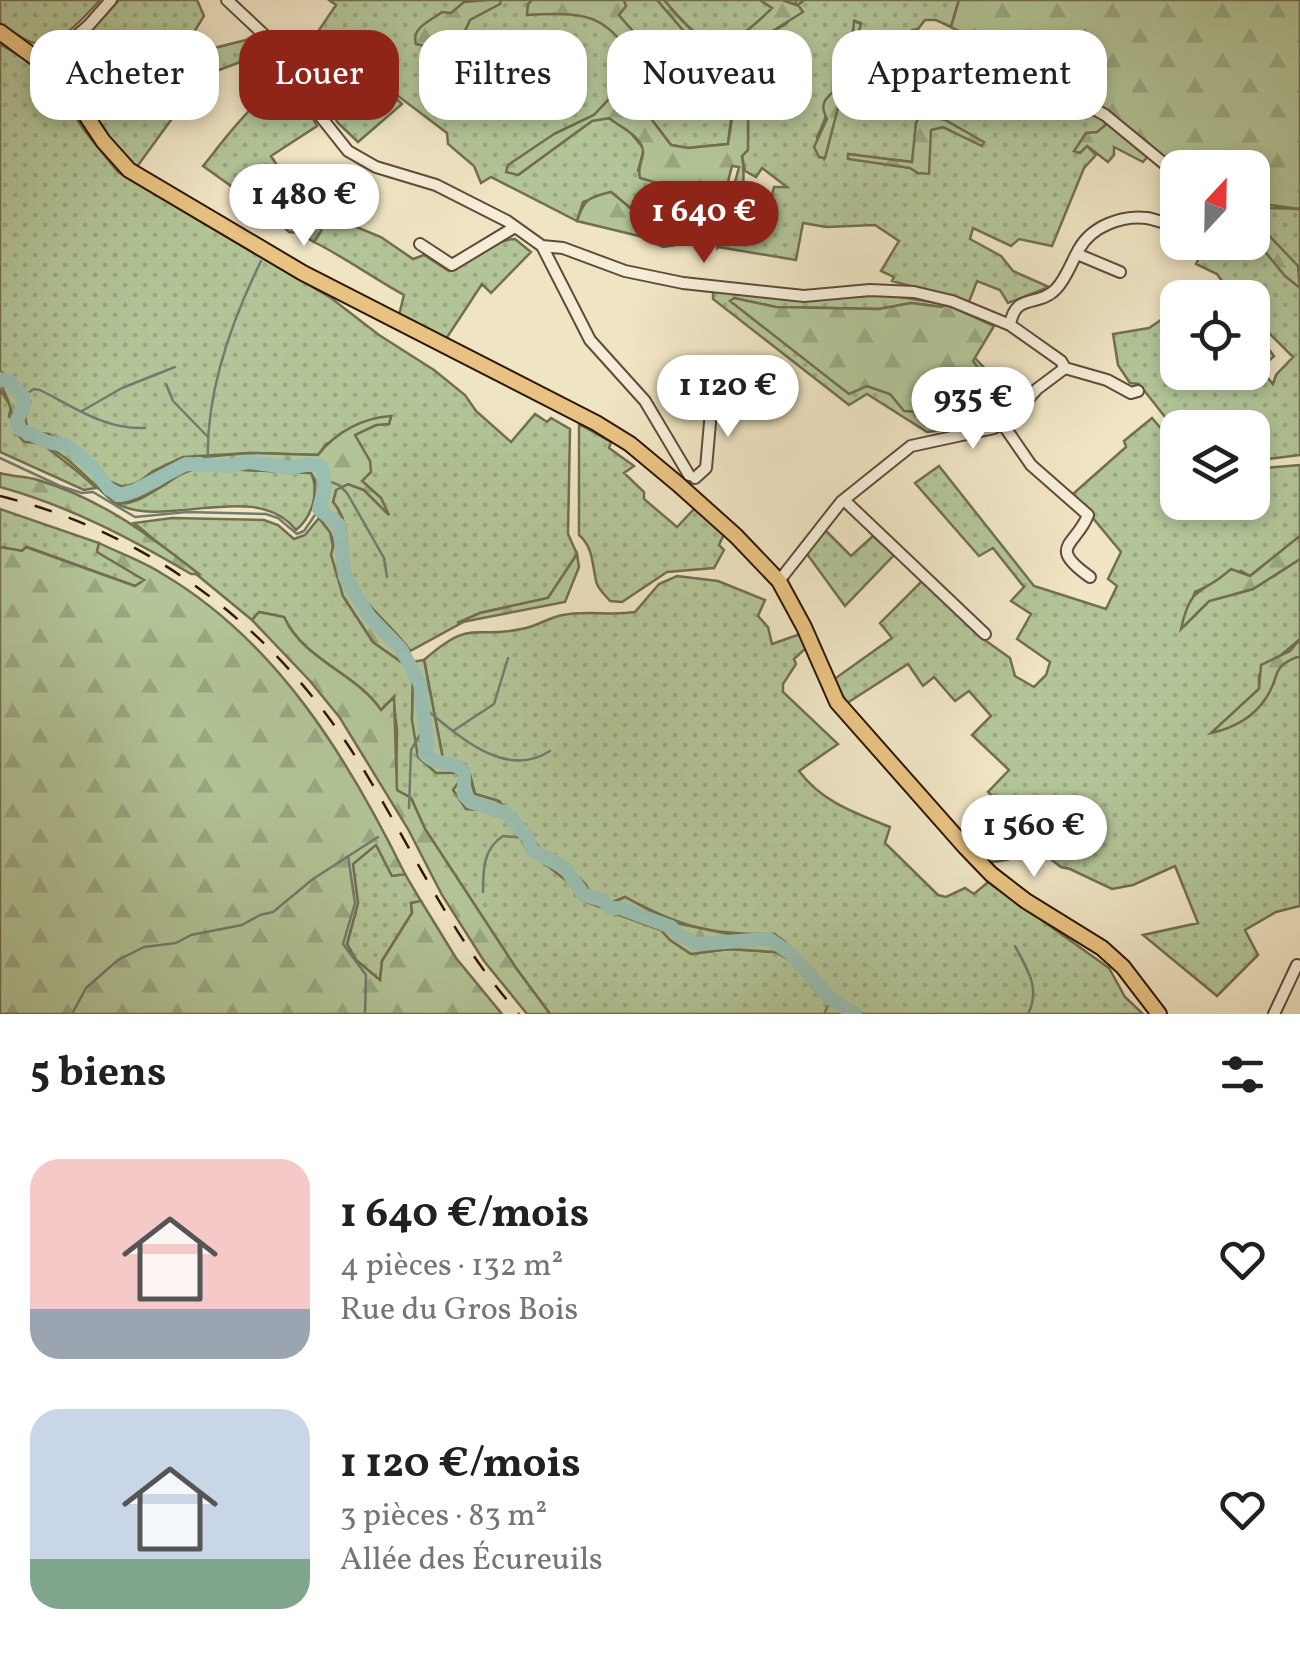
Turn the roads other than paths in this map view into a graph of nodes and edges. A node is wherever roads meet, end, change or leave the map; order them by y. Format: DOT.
graph roads {
  1 [pos="111,0"];
  2 [pos="227,0"];
  3 [pos="83,30"];
  4 [pos="0,32"];
  5 [pos="30,52"];
  6 [pos="1107,117"];
  7 [pos="89,120"];
  8 [pos="1160,160"];
  9 [pos="1160,221"];
  10 [pos="515,226"];
  11 [pos="420,244"];
  12 [pos="542,246"];
  13 [pos="1076,254"];
  14 [pos="1120,272"];
  15 [pos="1016,307"];
  16 [pos="987,316"];
  17 [pos="1010,325"];
  18 [pos="1065,368"];
  19 [pos="1138,391"];
  20 [pos="770,394"];
  21 [pos="1002,423"];
  22 [pos="688,479"];
  23 [pos="844,500"];
  24 [pos="1090,577"];
  25 [pos="779,581"];
  26 [pos="985,634"];
  27 [pos="1297,965"];
  28 [pos="1159,1014"];
  29 [pos="1274,1014"];
  1 -- 3 [label="street"];
  2 -- 10 [label="street"];
  4 -- 5 [label="main road"];
  6 -- 8 [label="street"];
  7 -- 22 [label="main road"];
  9 -- 13 [label="street"];
  10 -- 11 [label="street"];
  10 -- 12 [label="street"];
  12 -- 16 [label="street"];
  12 -- 22 [label="street"];
  13 -- 14 [label="street"];
  13 -- 15 [label="street"];
  15 -- 16 [label="street"];
  15 -- 17 [label="street"];
  16 -- 17 [label="street"];
  17 -- 18 [label="street"];
  18 -- 19 [label="street"];
  18 -- 21 [label="street"];
  20 -- 22 [label="street"];
  21 -- 23 [label="street"];
  21 -- 24 [label="street"];
  22 -- 25 [label="main road"];
  23 -- 25 [label="street"];
  23 -- 26 [label="street"];
  25 -- 28 [label="main road"];
  27 -- 29 [label="street"];
}
